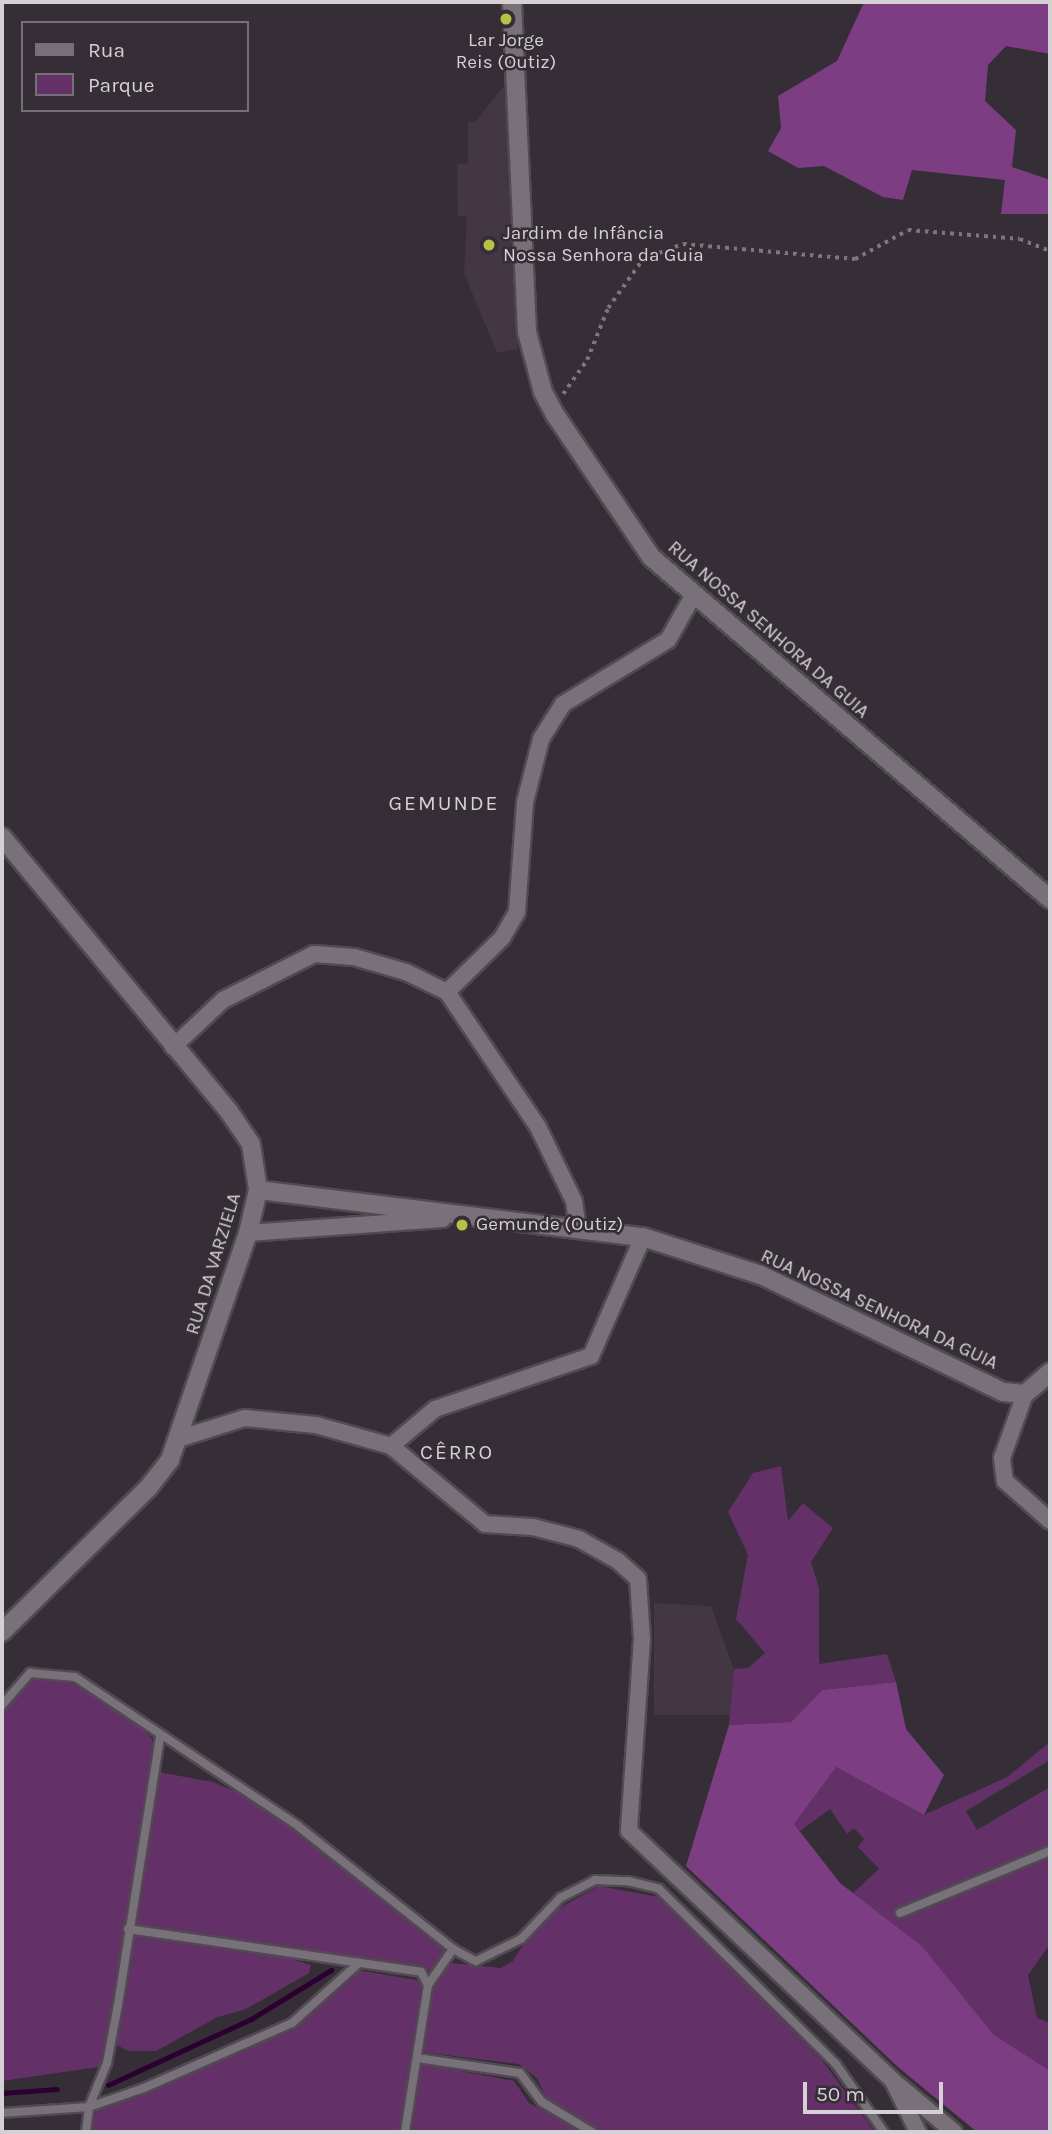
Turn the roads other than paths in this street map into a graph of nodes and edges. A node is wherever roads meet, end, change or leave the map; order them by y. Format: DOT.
graph roads {
  1 [pos="512,2"];
  2 [pos="693,596"];
  3 [pos="2,837"];
  4 [pos="1050,898"];
  5 [pos="447,992"];
  6 [pos="173,1047"];
  7 [pos="258,1190"];
  8 [pos="448,1210"];
  9 [pos="578,1228"];
  10 [pos="248,1233"];
  11 [pos="643,1237"];
  12 [pos="1050,1372"];
  13 [pos="1025,1394"];
  14 [pos="181,1438"];
  15 [pos="391,1446"];
  16 [pos="1050,1521"];
  17 [pos="2,1632"];
  18 [pos="2,1705"];
  19 [pos="160,1737"];
  20 [pos="1050,1851"];
  21 [pos="900,1913"];
  22 [pos="128,1929"];
  23 [pos="453,1949"];
  24 [pos="359,1963"];
  25 [pos="428,1985"];
  26 [pos="417,2058"];
  27 [pos="893,2081"];
  28 [pos="89,2107"];
  29 [pos="2,2113"];
  30 [pos="86,2132"];
  31 [pos="405,2132"];
  32 [pos="592,2132"];
  33 [pos="884,2132"];
  34 [pos="918,2132"];
  35 [pos="954,2132"];
  1 -- 2 [label="street, RUA NOSSA SENHORA DA GUIA"];
  2 -- 4 [label="street, RUA NOSSA SENHORA DA GUIA"];
  2 -- 5 [label="street"];
  3 -- 6 [label="street, RUA DA VARZIELA"];
  5 -- 6 [label="street"];
  5 -- 9 [label="street"];
  6 -- 7 [label="street, RUA DA VARZIELA"];
  7 -- 8 [label="street, RUA NOSSA SENHORA DA GUIA"];
  7 -- 10 [label="street, RUA DA VARZIELA"];
  8 -- 9 [label="street, RUA NOSSA SENHORA DA GUIA"];
  8 -- 10 [label="street"];
  9 -- 11 [label="street, RUA NOSSA SENHORA DA GUIA"];
  10 -- 14 [label="street, RUA DA VARZIELA"];
  11 -- 13 [label="street, RUA NOSSA SENHORA DA GUIA"];
  11 -- 15 [label="street"];
  12 -- 13 [label="street"];
  13 -- 16 [label="street"];
  14 -- 15 [label="street"];
  14 -- 17 [label="street, RUA DA VARZIELA"];
  15 -- 27 [label="street"];
  18 -- 19 [label="lane"];
  19 -- 22 [label="lane"];
  19 -- 23 [label="lane"];
  20 -- 21 [label="lane"];
  22 -- 24 [label="lane"];
  22 -- 28 [label="lane"];
  23 -- 25 [label="lane"];
  23 -- 33 [label="lane"];
  24 -- 25 [label="lane"];
  24 -- 28 [label="lane"];
  25 -- 26 [label="lane"];
  26 -- 31 [label="lane"];
  26 -- 32 [label="lane"];
  27 -- 34 [label="street"];
  27 -- 35 [label="street"];
  28 -- 29 [label="lane"];
  28 -- 30 [label="lane"];
}
